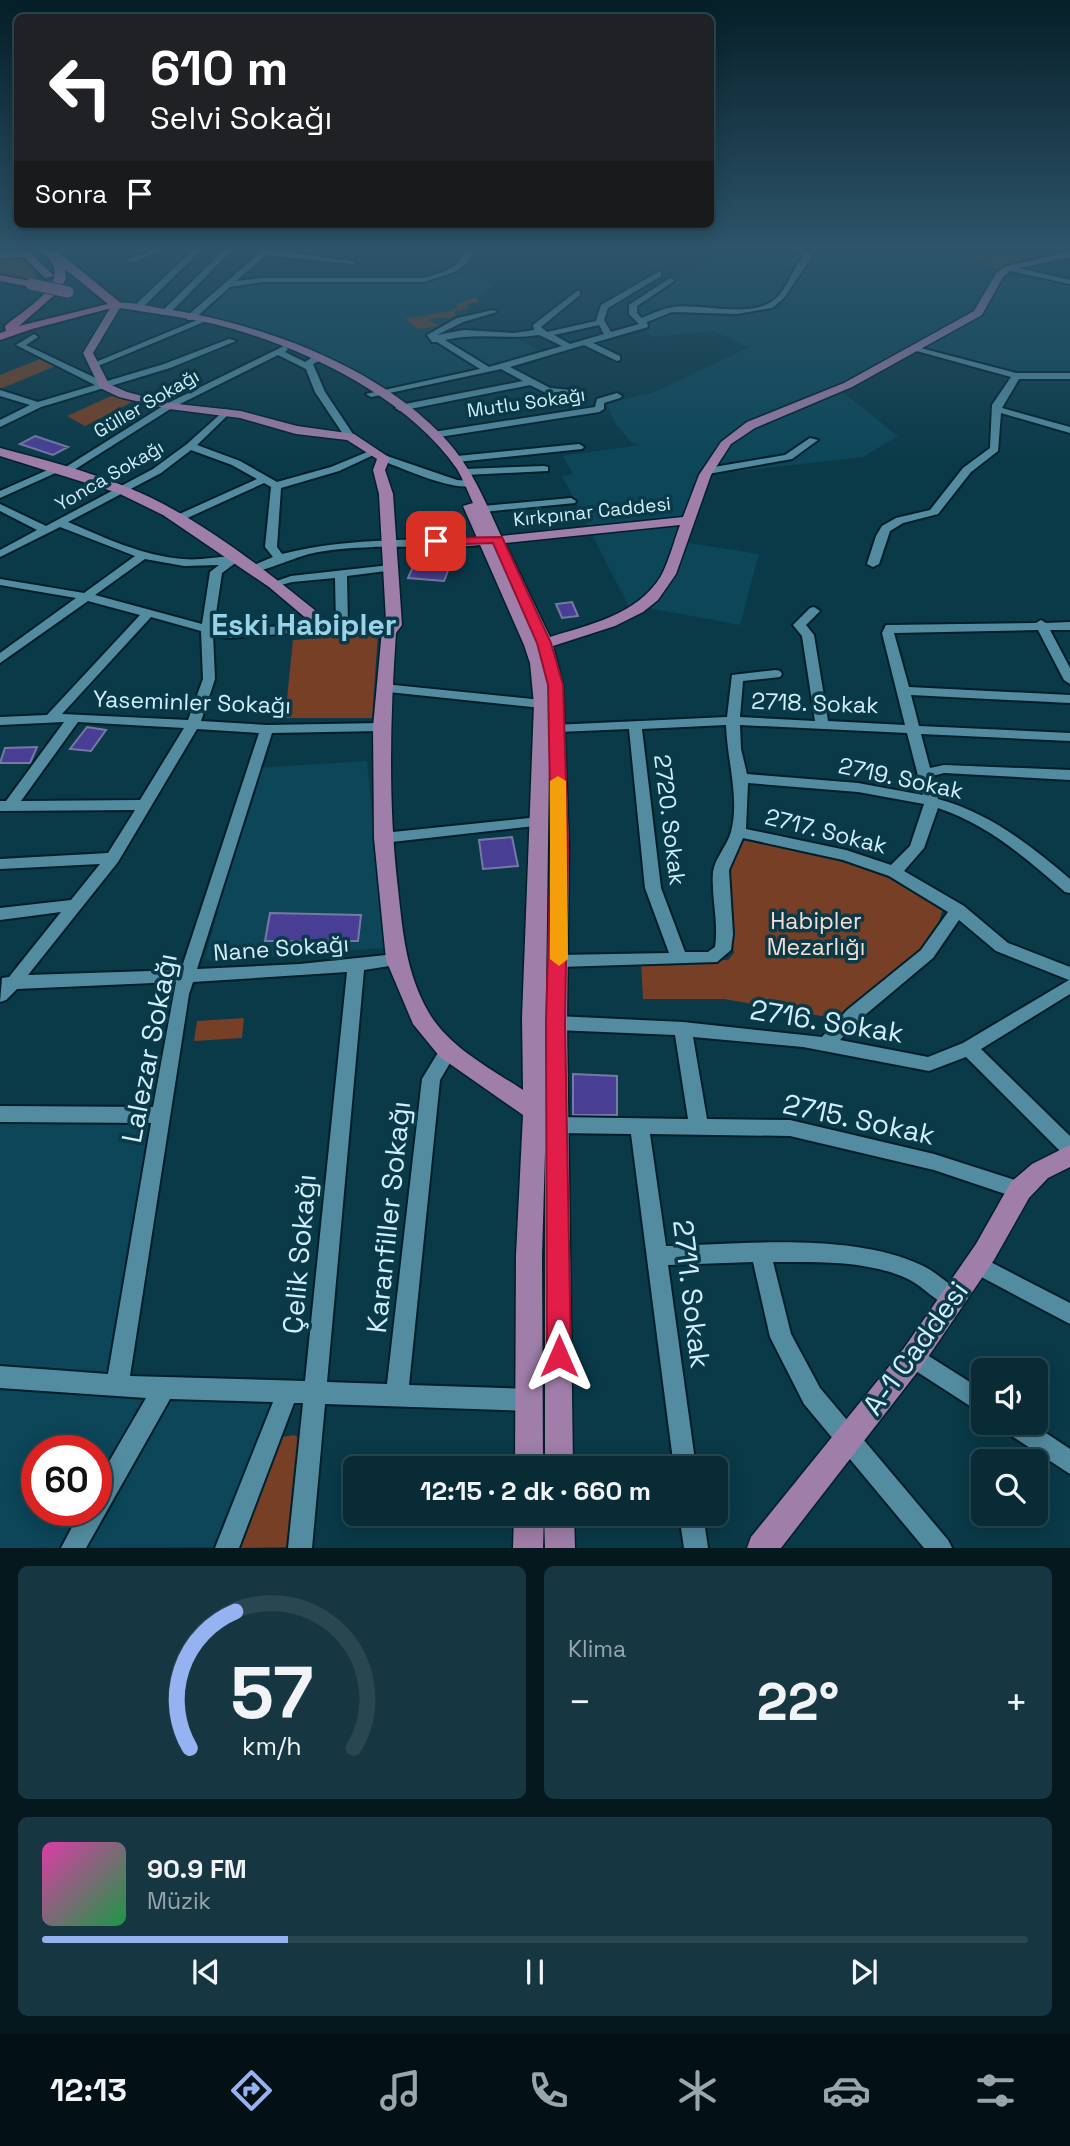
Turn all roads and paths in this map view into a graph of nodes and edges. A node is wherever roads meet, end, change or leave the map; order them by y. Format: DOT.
graph roads {
  1 [pos="18,321"];
  2 [pos="48,321"];
  3 [pos="106,321"];
  4 [pos="192,321"];
  5 [pos="200,321"];
  6 [pos="463,321"];
  7 [pos="543,321"];
  8 [pos="640,321"];
  9 [pos="647,321"];
  10 [pos="963,321"];
  11 [pos="602,322"];
  12 [pos="643,324"];
  13 [pos="447,326"];
  14 [pos="464,332"];
  15 [pos="545,333"];
  16 [pos="608,334"];
  17 [pos="0,336"];
  18 [pos="34,337"];
  19 [pos="435,340"];
  20 [pos="232,341"];
  21 [pos="583,341"];
  22 [pos="567,345"];
  23 [pos="916,348"];
  24 [pos="284,350"];
  25 [pos="617,358"];
  26 [pos="312,362"];
  27 [pos="96,364"];
  28 [pos="502,366"];
  29 [pos="488,370"];
  30 [pos="1016,376"];
  31 [pos="1070,376"];
  32 [pos="532,382"];
  33 [pos="104,386"];
  34 [pos="569,392"];
  35 [pos="0,393"];
  36 [pos="375,393"];
  37 [pos="617,396"];
  38 [pos="38,405"];
  39 [pos="169,406"];
  40 [pos="400,408"];
  41 [pos="996,409"];
  42 [pos="226,412"];
  43 [pos="0,424"];
  44 [pos="1070,430"];
  45 [pos="433,435"];
  46 [pos="350,437"];
  47 [pos="813,440"];
  48 [pos="190,446"];
  49 [pos="579,447"];
  50 [pos="0,452"];
  51 [pos="379,455"];
  52 [pos="457,459"];
  53 [pos="544,469"];
  54 [pos="60,470"];
  55 [pos="708,471"];
  56 [pos="265,479"];
  57 [pos="466,480"];
  58 [pos="276,486"];
  59 [pos="123,490"];
  60 [pos="0,495"];
  61 [pos="571,501"];
  62 [pos="0,507"];
  63 [pos="483,509"];
  64 [pos="179,518"];
  65 [pos="690,520"];
  66 [pos="62,524"];
  67 [pos="46,530"];
  68 [pos="491,540"];
  69 [pos="389,542"];
  70 [pos="0,554"];
  71 [pos="142,556"];
  72 [pos="278,557"];
  73 [pos="234,559"];
  74 [pos="873,564"];
  75 [pos="390,568"];
  76 [pos="251,570"];
  77 [pos="341,574"];
  78 [pos="1,582"];
  79 [pos="274,584"];
  80 [pos="84,596"];
  81 [pos="814,611"];
  82 [pos="149,612"];
  83 [pos="1041,624"];
  84 [pos="394,625"];
  85 [pos="342,626"];
  86 [pos="1070,626"];
  87 [pos="325,627"];
  88 [pos="207,631"];
  89 [pos="536,638"];
  90 [pos="0,659"];
  91 [pos="776,674"];
  92 [pos="1070,680"];
  93 [pos="384,688"];
  94 [pos="903,691"];
  95 [pos="1070,699"];
  96 [pos="542,705"];
  97 [pos="74,718"];
  98 [pos="51,719"];
  99 [pos="0,721"];
  100 [pos="733,721"];
  101 [pos="822,723"];
  102 [pos="193,724"];
  103 [pos="635,726"];
  104 [pos="381,727"];
  105 [pos="558,728"];
  106 [pos="912,728"];
  107 [pos="267,729"];
  108 [pos="1070,737"];
  109 [pos="926,773"];
  110 [pos="1070,775"];
  111 [pos="741,778"];
  112 [pos="932,803"];
  113 [pos="145,805"];
  114 [pos="5,806"];
  115 [pos="539,822"];
  116 [pos="738,832"];
  117 [pos="383,838"];
  118 [pos="113,858"];
  119 [pos="0,864"];
  120 [pos="894,872"];
  121 [pos="1070,888"];
  122 [pos="73,905"];
  123 [pos="958,909"];
  124 [pos="0,914"];
  125 [pos="679,958"];
  126 [pos="396,961"];
  127 [pos="559,961"];
  128 [pos="356,966"];
  129 [pos="1070,974"];
  130 [pos="186,976"];
  131 [pos="7,983"];
  132 [pos="1070,986"];
  133 [pos="0,995"];
  134 [pos="556,1023"];
  135 [pos="683,1029"];
  136 [pos="825,1045"];
  137 [pos="969,1048"];
  138 [pos="448,1051"];
  139 [pos="535,1112"];
  140 [pos="0,1114"];
  141 [pos="162,1115"];
  142 [pos="556,1125"];
  143 [pos="640,1128"];
  144 [pos="699,1128"];
  145 [pos="1070,1148"];
  146 [pos="1070,1155"];
  147 [pos="1020,1190"];
  148 [pos="761,1254"];
  149 [pos="657,1256"];
  150 [pos="977,1264"];
  151 [pos="953,1299"];
  152 [pos="1070,1314"];
  153 [pos="913,1357"];
  154 [pos="0,1377"];
  155 [pos="117,1386"];
  156 [pos="165,1386"];
  157 [pos="288,1391"];
  158 [pos="316,1392"];
  159 [pos="397,1394"];
  160 [pos="971,1395"];
  161 [pos="530,1400"];
  162 [pos="1029,1435"];
  163 [pos="846,1440"];
  164 [pos="529,1456"];
  165 [pos="559,1456"];
  166 [pos="683,1456"];
  167 [pos="1070,1463"];
  168 [pos="112,1479"];
  169 [pos="85,1526"];
  170 [pos="529,1526"];
  171 [pos="559,1526"];
  172 [pos="693,1526"];
  173 [pos="73,1548"];
  174 [pos="227,1548"];
  175 [pos="300,1548"];
  176 [pos="528,1548"];
  177 [pos="559,1548"];
  178 [pos="696,1548"];
  179 [pos="762,1548"];
  180 [pos="940,1548"];
  1 -- 17 [label="highway"];
  2 -- 17 [label="highway"];
  3 -- 27 [label="main road"];
  4 -- 27 [label="street"];
  5 -- 24 [label="main road"];
  6 -- 13 [label="street"];
  7 -- 15 [label="street"];
  8 -- 12 [label="street"];
  9 -- 12 [label="street"];
  10 -- 23 [label="main road"];
  11 -- 15 [label="street"];
  11 -- 16 [label="street"];
  12 -- 16 [label="street"];
  13 -- 14 [label="street"];
  13 -- 19 [label="street"];
  14 -- 15 [label="street"];
  14 -- 19 [label="street"];
  15 -- 22 [label="street"];
  16 -- 21 [label="street"];
  18 -- 33 [label="street"];
  19 -- 29 [label="street"];
  20 -- 33 [label="street"];
  21 -- 22 [label="street"];
  21 -- 25 [label="street"];
  22 -- 28 [label="street"];
  23 -- 30 [label="street"];
  23 -- 55 [label="main road"];
  24 -- 26 [label="main road"];
  24 -- 39 [label="street, Güller Sokağı"];
  26 -- 36 [label="main road"];
  26 -- 46 [label="street"];
  27 -- 33 [label="main road"];
  28 -- 29 [label="street"];
  28 -- 32 [label="street"];
  29 -- 36 [label="street"];
  30 -- 31 [label="street"];
  30 -- 41 [label="street"];
  32 -- 34 [label="street"];
  32 -- 40 [label="street"];
  33 -- 38 [label="street"];
  33 -- 39 [label="main road"];
  35 -- 38 [label="street"];
  36 -- 40 [label="main road"];
  36 -- 57 [label="main road"];
  37 -- 45 [label="street, Mutlu Sokağı"];
  38 -- 43 [label="street"];
  39 -- 42 [label="main road"];
  39 -- 54 [label="street, Güller Sokağı"];
  40 -- 45 [label="main road"];
  41 -- 44 [label="street"];
  41 -- 74 [label="street"];
  42 -- 46 [label="main road"];
  42 -- 48 [label="street, Yonca Sokağı"];
  45 -- 52 [label="main road"];
  46 -- 51 [label="main road"];
  47 -- 55 [label="street"];
  48 -- 56 [label="street"];
  48 -- 59 [label="street, Yonca Sokağı"];
  49 -- 52 [label="street"];
  50 -- 54 [label="main road"];
  51 -- 57 [label="street"];
  51 -- 58 [label="street"];
  51 -- 69 [label="main road"];
  52 -- 57 [label="main road"];
  53 -- 57 [label="street"];
  54 -- 59 [label="main road"];
  54 -- 60 [label="street, Güller Sokağı"];
  55 -- 65 [label="main road"];
  56 -- 58 [label="street"];
  56 -- 64 [label="street"];
  57 -- 63 [label="main road"];
  57 -- 68 [label="main road"];
  58 -- 72 [label="street"];
  59 -- 64 [label="main road"];
  59 -- 66 [label="street, Yonca Sokağı"];
  61 -- 63 [label="street"];
  62 -- 67 [label="street"];
  63 -- 68 [label="main road"];
  64 -- 73 [label="main road"];
  65 -- 68 [label="main road, Kırkpınar Caddesi"];
  65 -- 89 [label="main road"];
  66 -- 67 [label="street, Yonca Sokağı"];
  66 -- 71 [label="street"];
  67 -- 70 [label="street, Yonca Sokağı"];
  68 -- 69 [label="street"];
  68 -- 89 [label="main road"];
  68 -- 89 [label="main road"];
  69 -- 72 [label="street"];
  69 -- 75 [label="main road"];
  71 -- 73 [label="street"];
  71 -- 80 [label="street"];
  72 -- 76 [label="street"];
  73 -- 76 [label="main road"];
  73 -- 88 [label="street"];
  75 -- 77 [label="street"];
  75 -- 84 [label="main road"];
  76 -- 79 [label="main road"];
  77 -- 79 [label="street"];
  77 -- 85 [label="street"];
  78 -- 80 [label="street"];
  79 -- 87 [label="main road"];
  80 -- 82 [label="street"];
  80 -- 90 [label="street"];
  81 -- 101 [label="street"];
  82 -- 88 [label="street"];
  82 -- 98 [label="street"];
  83 -- 86 [label="street"];
  83 -- 92 [label="street"];
  83 -- 94 [label="street"];
  84 -- 85 [label="main road"];
  84 -- 93 [label="main road"];
  85 -- 87 [label="main road"];
  87 -- 88 [label="street"];
  88 -- 102 [label="street"];
  89 -- 96 [label="main road"];
  89 -- 105 [label="main road"];
  91 -- 100 [label="street, 2717. Sokak"];
  93 -- 96 [label="street"];
  93 -- 104 [label="main road"];
  94 -- 95 [label="street"];
  94 -- 106 [label="street"];
  96 -- 115 [label="main road"];
  97 -- 98 [label="street, Yaseminler Sokağı"];
  97 -- 102 [label="street, Yaseminler Sokağı"];
  97 -- 114 [label="street"];
  98 -- 99 [label="street, Yaseminler Sokağı"];
  100 -- 101 [label="street, 2718. Sokak"];
  100 -- 103 [label="street, 2718. Sokak"];
  100 -- 111 [label="street, 2717. Sokak"];
  101 -- 106 [label="street, 2718. Sokak"];
  102 -- 107 [label="street, Yaseminler Sokağı"];
  102 -- 113 [label="street"];
  103 -- 105 [label="street, 2718. Sokak"];
  103 -- 125 [label="street, 2720. Sokak"];
  104 -- 107 [label="street, Yaseminler Sokağı"];
  104 -- 117 [label="main road"];
  105 -- 127 [label="main road"];
  106 -- 108 [label="street, 2718. Sokak"];
  106 -- 109 [label="street"];
  107 -- 130 [label="street, Lalezar Sokağı"];
  109 -- 110 [label="street"];
  109 -- 112 [label="street"];
  111 -- 112 [label="street, 2719. Sokak"];
  111 -- 116 [label="street, 2717. Sokak"];
  112 -- 120 [label="street"];
  112 -- 121 [label="street, 2719. Sokak"];
  113 -- 114 [label="street"];
  113 -- 118 [label="street"];
  115 -- 117 [label="street"];
  115 -- 139 [label="main road"];
  116 -- 120 [label="street, 2717. Sokak"];
  116 -- 125 [label="street"];
  117 -- 126 [label="main road"];
  118 -- 119 [label="street"];
  118 -- 122 [label="street"];
  120 -- 123 [label="street, 2717. Sokak"];
  122 -- 124 [label="street"];
  122 -- 131 [label="street"];
  123 -- 129 [label="street, 2717. Sokak"];
  123 -- 136 [label="street"];
  125 -- 127 [label="street"];
  126 -- 128 [label="street, Nane Sokağı"];
  126 -- 138 [label="main road"];
  127 -- 134 [label="main road"];
  128 -- 130 [label="street, Nane Sokağı"];
  128 -- 158 [label="street, Çelik Sokağı"];
  130 -- 131 [label="street, Nane Sokağı"];
  130 -- 141 [label="street, Lalezar Sokağı"];
  131 -- 133 [label="street"];
  132 -- 137 [label="street, 2716. Sokak"];
  134 -- 135 [label="street, 2716. Sokak"];
  134 -- 142 [label="main road"];
  135 -- 136 [label="street, 2716. Sokak"];
  135 -- 144 [label="street"];
  136 -- 137 [label="street, 2716. Sokak"];
  137 -- 145 [label="street"];
  138 -- 139 [label="main road"];
  138 -- 159 [label="street, Karanfiller Sokağı"];
  139 -- 142 [label="main road"];
  139 -- 161 [label="main road"];
  140 -- 141 [label="street"];
  141 -- 155 [label="street, Lalezar Sokağı"];
  142 -- 143 [label="street, 2715. Sokak"];
  142 -- 165 [label="main road"];
  143 -- 144 [label="street, 2715. Sokak"];
  143 -- 149 [label="street, 2711. Sokak"];
  144 -- 147 [label="street, 2715. Sokak"];
  146 -- 147 [label="main road, A-1 Caddesi"];
  147 -- 150 [label="main road, A-1 Caddesi"];
  148 -- 149 [label="street"];
  148 -- 151 [label="street"];
  148 -- 163 [label="street"];
  149 -- 166 [label="street, 2711. Sokak"];
  150 -- 151 [label="main road, A-1 Caddesi"];
  150 -- 152 [label="street"];
  151 -- 153 [label="main road, A-1 Caddesi"];
  153 -- 160 [label="street"];
  153 -- 163 [label="main road, A-1 Caddesi"];
  154 -- 155 [label="street"];
  155 -- 156 [label="street"];
  156 -- 157 [label="street"];
  156 -- 168 [label="street"];
  157 -- 158 [label="street"];
  157 -- 174 [label="street"];
  158 -- 159 [label="street"];
  158 -- 175 [label="street, Çelik Sokağı"];
  159 -- 161 [label="street"];
  161 -- 164 [label="main road"];
  162 -- 167 [label="street"];
  163 -- 179 [label="main road, A-1 Caddesi"];
  163 -- 180 [label="street"];
  169 -- 173 [label="street"];
  170 -- 176 [label="main road"];
  171 -- 177 [label="main road"];
  172 -- 178 [label="street"];
}
